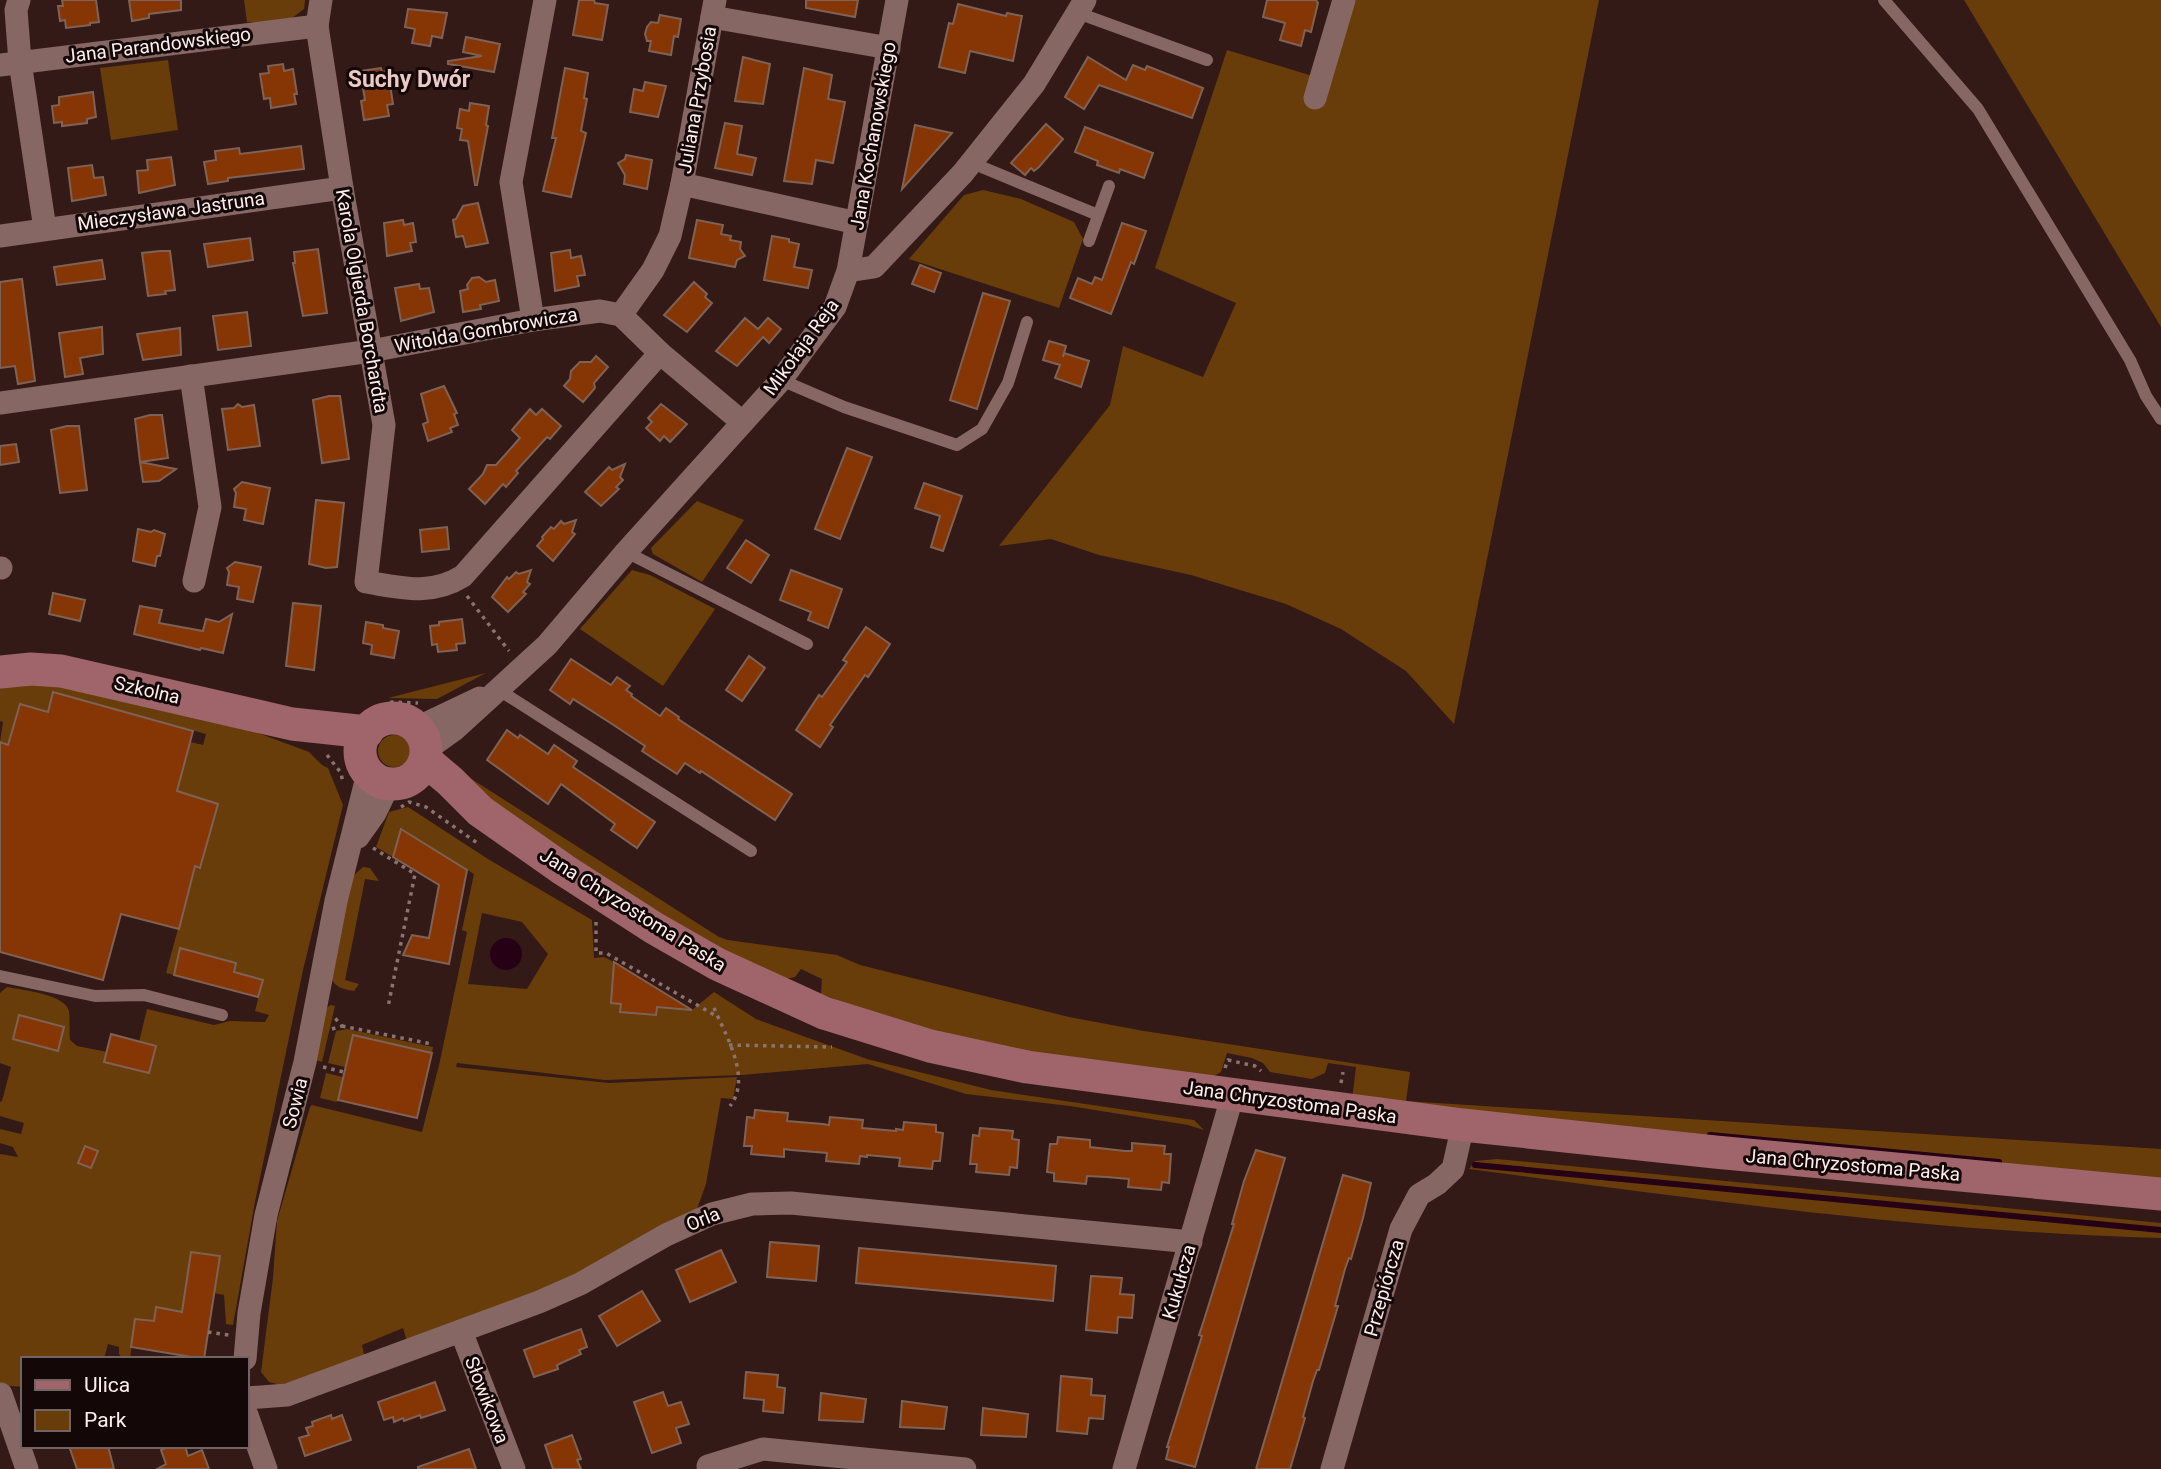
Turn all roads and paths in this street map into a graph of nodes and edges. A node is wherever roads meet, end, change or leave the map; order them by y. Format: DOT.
graph roads {
  1 [pos="19,0"];
  2 [pos="321,0"];
  3 [pos="545,0"];
  4 [pos="897,0"];
  5 [pos="1344,0"];
  6 [pos="1884,0"];
  7 [pos="1081,7"];
  8 [pos="713,8"];
  9 [pos="317,26"];
  10 [pos="889,48"];
  11 [pos="1207,60"];
  12 [pos="10,63"];
  13 [pos="1315,98"];
  14 [pos="972,163"];
  15 [pos="682,184"];
  16 [pos="1109,186"];
  17 [pos="342,188"];
  18 [pos="1098,215"];
  19 [pos="857,223"];
  20 [pos="45,229"];
  21 [pos="0,236"];
  22 [pos="1089,241"];
  23 [pos="848,271"];
  24 [pos="621,315"];
  25 [pos="533,320"];
  26 [pos="1027,321"];
  27 [pos="371,351"];
  28 [pos="660,353"];
  29 [pos="191,376"];
  30 [pos="781,380"];
  31 [pos="0,403"];
  32 [pos="2161,419"];
  33 [pos="742,422"];
  34 [pos="626,552"];
  35 [pos="194,580"];
  36 [pos="455,581"];
  37 [pos="807,644"];
  38 [pos="524,666"];
  39 [pos="0,672"];
  40 [pos="499,690"];
  41 [pos="384,759"];
  42 [pos="751,851"];
  43 [pos="391,860"];
  44 [pos="596,916"];
  45 [pos="0,976"];
  46 [pos="388,1007"];
  47 [pos="714,1008"];
  48 [pos="222,1015"];
  49 [pos="718,1017"];
  50 [pos="335,1018"];
  51 [pos="342,1026"];
  52 [pos="332,1029"];
  53 [pos="432,1044"];
  54 [pos="729,1045"];
  55 [pos="832,1047"];
  56 [pos="1228,1060"];
  57 [pos="323,1067"];
  58 [pos="344,1072"];
  59 [pos="1269,1078"];
  60 [pos="1233,1094"];
  61 [pos="730,1106"];
  62 [pos="1463,1125"];
  63 [pos="2161,1194"];
  64 [pos="1191,1242"];
  65 [pos="461,1331"];
  66 [pos="208,1332"];
  67 [pos="234,1335"];
  68 [pos="245,1357"];
  69 [pos="8,1395"];
  70 [pos="248,1398"];
  71 [pos="248,1418"];
  72 [pos="21,1446"];
  73 [pos="22,1448"];
  74 [pos="708,1466"];
  75 [pos="27,1469"];
  76 [pos="266,1469"];
  77 [pos="514,1469"];
  78 [pos="965,1469"];
  79 [pos="1124,1469"];
  80 [pos="1332,1469"];
  1 -- 12 [label="street"];
  2 -- 9 [label="street, Karola Olgierda Borchardta"];
  3 -- 25 [label="street"];
  4 -- 10 [label="street, Jana Kochanowskiego"];
  5 -- 13 [label="street"];
  6 -- 32 [label="lane"];
  7 -- 11 [label="lane"];
  7 -- 14 [label="street"];
  8 -- 10 [label="street, Juliana Przybosia"];
  8 -- 15 [label="street, Juliana Przybosia"];
  9 -- 12 [label="street, Jana Parandowskiego"];
  9 -- 17 [label="street, Karola Olgierda Borchardta"];
  10 -- 19 [label="street, Jana Kochanowskiego"];
  12 -- 20 [label="street"];
  14 -- 18 [label="lane"];
  14 -- 23 [label="street"];
  15 -- 19 [label="street, Juliana Przybosia"];
  15 -- 24 [label="street, Juliana Przybosia"];
  16 -- 18 [label="lane"];
  17 -- 20 [label="street, Mieczysława Jastruna"];
  17 -- 27 [label="street, Karola Olgierda Borchardta"];
  18 -- 22 [label="lane"];
  19 -- 23 [label="street, Jana Kochanowskiego"];
  20 -- 21 [label="street, Mieczysława Jastruna"];
  23 -- 30 [label="street, Mikołaja Reja"];
  24 -- 25 [label="street, Witolda Gombrowicza"];
  24 -- 28 [label="street"];
  25 -- 27 [label="street, Witolda Gombrowicza"];
  26 -- 30 [label="lane"];
  27 -- 29 [label="street, Witolda Gombrowicza"];
  27 -- 36 [label="street, Karola Olgierda Borchardta"];
  28 -- 33 [label="street"];
  28 -- 36 [label="street"];
  29 -- 31 [label="street, Witolda Gombrowicza"];
  29 -- 35 [label="street"];
  30 -- 33 [label="street, Mikołaja Reja"];
  33 -- 34 [label="street, Mikołaja Reja"];
  34 -- 37 [label="lane"];
  34 -- 38 [label="street, Mikołaja Reja"];
  36 -- 38 [label="path"];
  38 -- 40 [label="street, Mikołaja Reja"];
  39 -- 41 [label="street, Szkolna"];
  40 -- 41 [label="street, Mikołaja Reja"];
  40 -- 42 [label="lane"];
  41 -- 41 [label="path"];
  41 -- 60 [label="street, Jana Chryzostoma Paska"];
  41 -- 68 [label="street, Sowia"];
  43 -- 46 [label="path"];
  44 -- 49 [label="path"];
  45 -- 48 [label="lane"];
  47 -- 49 [label="path"];
  49 -- 54 [label="path"];
  50 -- 51 [label="path"];
  51 -- 52 [label="path"];
  51 -- 53 [label="path"];
  54 -- 55 [label="path"];
  54 -- 61 [label="path"];
  56 -- 59 [label="path"];
  57 -- 58 [label="path"];
  60 -- 62 [label="street, Jana Chryzostoma Paska"];
  60 -- 64 [label="street, Kukułcza"];
  62 -- 63 [label="street, Jana Chryzostoma Paska"];
  62 -- 80 [label="street, Przepiórcza"];
  64 -- 65 [label="street, Orla"];
  64 -- 79 [label="street, Kukułcza"];
  65 -- 70 [label="street, Orla"];
  65 -- 77 [label="street, Słowikowa"];
  66 -- 67 [label="path"];
  69 -- 72 [label="street"];
  71 -- 76 [label="street"];
  73 -- 75 [label="street"];
  74 -- 78 [label="street"];
}
